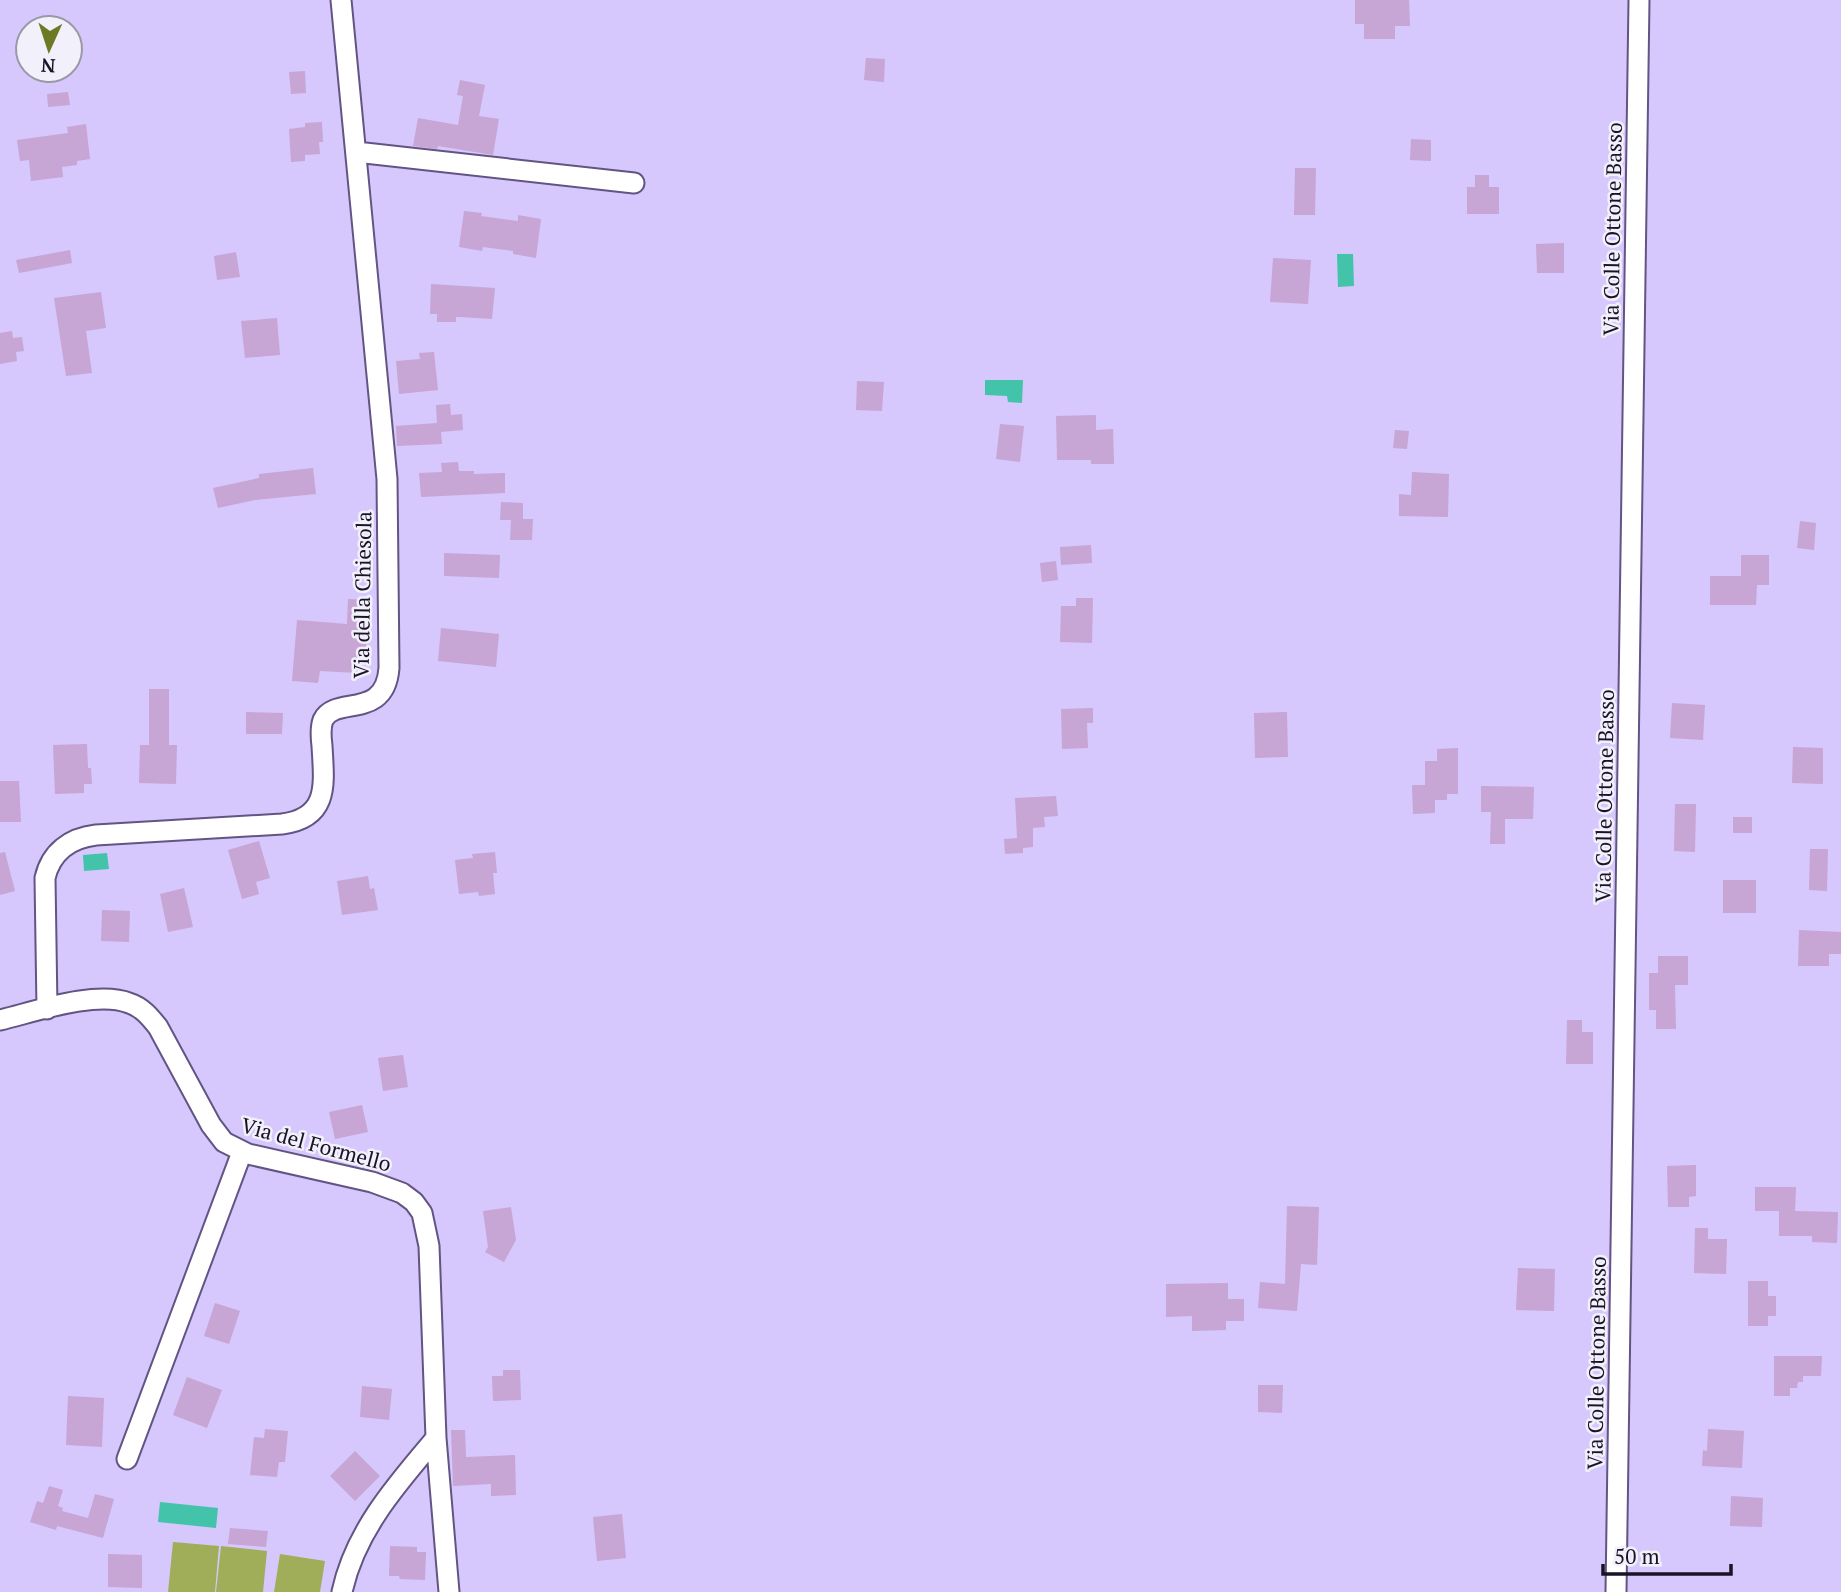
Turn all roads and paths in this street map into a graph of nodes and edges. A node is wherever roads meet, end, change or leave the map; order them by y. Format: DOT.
graph roads {
  1 [pos="341,0"];
  2 [pos="1639,0"];
  3 [pos="356,152"];
  4 [pos="634,183"];
  5 [pos="47,1009"];
  6 [pos="0,1020"];
  7 [pos="242,1152"];
  8 [pos="436,1438"];
  9 [pos="127,1459"];
  10 [pos="342,1592"];
  11 [pos="449,1592"];
  12 [pos="1616,1592"];
  1 -- 3 [label="street, Via della Chiesola"];
  2 -- 12 [label="street, Via Colle Ottone Basso"];
  3 -- 4 [label="street"];
  3 -- 5 [label="street, Via della Chiesola"];
  5 -- 6 [label="street, Via del Formello"];
  5 -- 7 [label="street, Via del Formello"];
  7 -- 8 [label="street, Via del Formello"];
  7 -- 9 [label="street"];
  8 -- 10 [label="street"];
  8 -- 11 [label="street, Via del Formello"];
}
